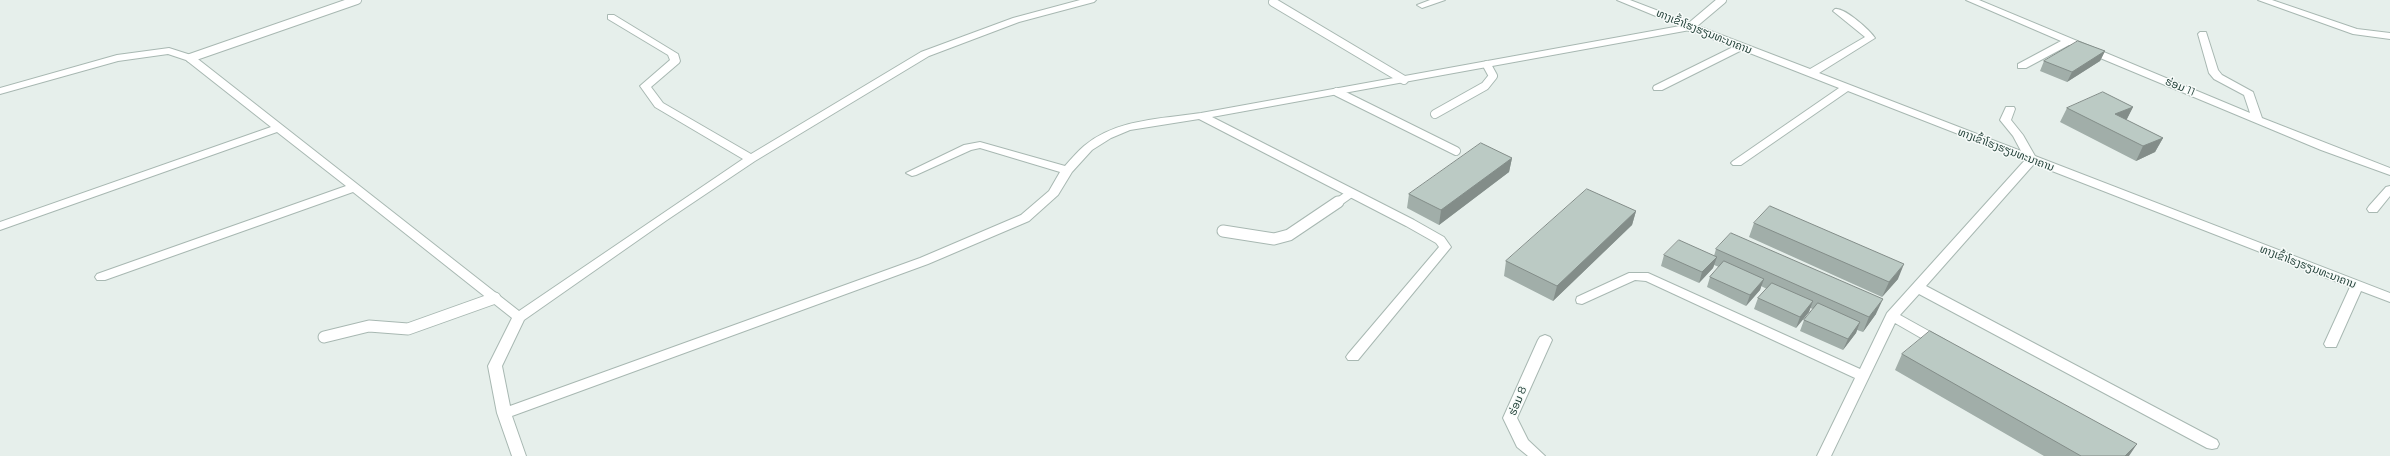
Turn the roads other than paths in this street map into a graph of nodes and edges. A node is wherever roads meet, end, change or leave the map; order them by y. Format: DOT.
graph roads {
  1 [pos="357,0"];
  2 [pos="1091,0"];
  3 [pos="1440,0"];
  4 [pos="1622,0"];
  5 [pos="1722,0"];
  6 [pos="1971,0"];
  7 [pos="2263,0"];
  8 [pos="1273,2"];
  9 [pos="1422,5"];
  10 [pos="1838,11"];
  11 [pos="611,17"];
  12 [pos="1690,27"];
  13 [pos="2202,34"];
  14 [pos="2390,36"];
  15 [pos="2070,40"];
  16 [pos="1740,47"];
  17 [pos="190,58"];
  18 [pos="1487,65"];
  19 [pos="2022,66"];
  20 [pos="1810,74"];
  21 [pos="1404,80"];
  22 [pos="1658,88"];
  23 [pos="1846,88"];
  24 [pos="0,91"];
  25 [pos="1337,92"];
  26 [pos="2010,109"];
  27 [pos="1435,114"];
  28 [pos="1201,116"];
  29 [pos="2257,119"];
  30 [pos="280,128"];
  31 [pos="1456,151"];
  32 [pos="751,159"];
  33 [pos="2031,160"];
  34 [pos="1737,163"];
  35 [pos="1067,170"];
  36 [pos="2390,172"];
  37 [pos="912,173"];
  38 [pos="355,187"];
  39 [pos="2390,189"];
  40 [pos="1351,193"];
  41 [pos="2373,209"];
  42 [pos="0,226"];
  43 [pos="1223,231"];
  44 [pos="101,277"];
  45 [pos="2357,286"];
  46 [pos="1917,287"];
  47 [pos="495,298"];
  48 [pos="2390,298"];
  49 [pos="1582,300"];
  50 [pos="1892,316"];
  51 [pos="519,317"];
  52 [pos="324,337"];
  53 [pos="1545,340"];
  54 [pos="2331,344"];
  55 [pos="1954,350"];
  56 [pos="1353,357"];
  57 [pos="1863,376"];
  58 [pos="504,413"];
  59 [pos="2212,444"];
  60 [pos="519,456"];
  61 [pos="1538,456"];
  62 [pos="1824,456"];
  1 -- 17 [label="lane"];
  2 -- 32 [label="street"];
  3 -- 9 [label="street"];
  4 -- 12 [label="street, ທາງເຂົ້າໂຮງຮຽນທະນາຄານ"];
  5 -- 12 [label="lane"];
  6 -- 15 [label="street, ຮ່ອມ 11"];
  7 -- 14 [label="street"];
  8 -- 21 [label="lane"];
  10 -- 20 [label="street"];
  11 -- 32 [label="street"];
  12 -- 16 [label="street, ທາງເຂົ້າໂຮງຮຽນທະນາຄານ"];
  12 -- 18 [label="street"];
  13 -- 29 [label="street"];
  15 -- 19 [label="street"];
  15 -- 29 [label="street, ຮ່ອມ 11"];
  16 -- 20 [label="street, ທາງເຂົ້າໂຮງຮຽນທະນາຄານ"];
  16 -- 22 [label="street"];
  17 -- 24 [label="street"];
  17 -- 30 [label="street"];
  18 -- 21 [label="street"];
  18 -- 27 [label="lane"];
  20 -- 23 [label="street, ທາງເຂົ້າໂຮງຮຽນທະນາຄານ"];
  21 -- 25 [label="street"];
  23 -- 33 [label="street, ທາງເຂົ້າໂຮງຮຽນທະນາຄານ"];
  23 -- 34 [label="street"];
  25 -- 28 [label="street"];
  25 -- 31 [label="lane"];
  26 -- 33 [label="street"];
  28 -- 35 [label="street"];
  28 -- 40 [label="street"];
  29 -- 36 [label="street, ຮ່ອມ 11"];
  30 -- 38 [label="street"];
  30 -- 42 [label="street"];
  32 -- 51 [label="street"];
  33 -- 45 [label="street, ທາງເຂົ້າໂຮງຮຽນທະນາຄານ"];
  33 -- 46 [label="street"];
  35 -- 37 [label="street"];
  35 -- 58 [label="street"];
  38 -- 44 [label="street"];
  38 -- 47 [label="street"];
  39 -- 41 [label="street"];
  40 -- 43 [label="lane"];
  40 -- 56 [label="street"];
  45 -- 48 [label="street, ທາງເຂົ້າໂຮງຮຽນທະນາຄານ"];
  45 -- 54 [label="street"];
  46 -- 50 [label="street"];
  46 -- 59 [label="street"];
  47 -- 51 [label="street"];
  47 -- 52 [label="lane"];
  49 -- 57 [label="street"];
  50 -- 55 [label="street"];
  50 -- 57 [label="street"];
  51 -- 58 [label="street"];
  53 -- 61 [label="street, ຮ່ອມ 8"];
  57 -- 62 [label="street"];
  58 -- 60 [label="street"];
}
